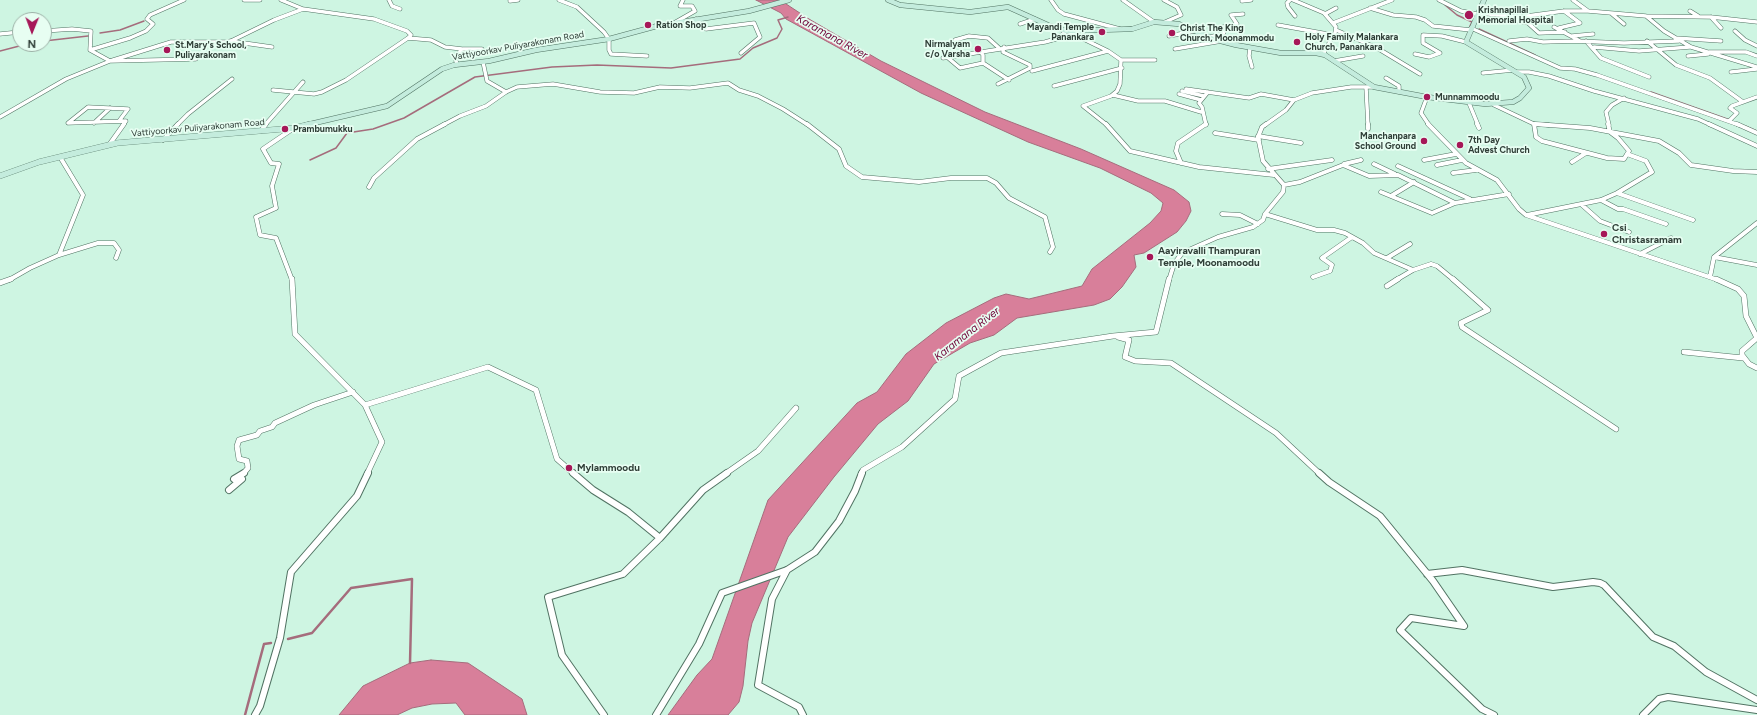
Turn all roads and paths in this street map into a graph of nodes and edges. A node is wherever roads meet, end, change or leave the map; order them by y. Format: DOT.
graph roads {
  1 [pos="184,0"];
  2 [pos="244,0"];
  3 [pos="260,0"];
  4 [pos="281,0"];
  5 [pos="389,0"];
  6 [pos="518,0"];
  7 [pos="559,0"];
  8 [pos="683,0"];
  9 [pos="789,0"];
  10 [pos="888,0"];
  11 [pos="1051,0"];
  12 [pos="1123,0"];
  13 [pos="1164,0"];
  14 [pos="1251,0"];
  15 [pos="1292,0"];
  16 [pos="1392,0"];
  17 [pos="1439,0"];
  18 [pos="1484,0"];
  19 [pos="1573,0"];
  20 [pos="510,1"];
  21 [pos="1242,2"];
  22 [pos="1336,8"];
  23 [pos="1370,8"];
  24 [pos="303,9"];
  25 [pos="400,9"];
  26 [pos="1564,11"];
  27 [pos="1588,11"];
  28 [pos="1690,11"];
  29 [pos="1611,13"];
  30 [pos="1243,14"];
  31 [pos="1325,14"];
  32 [pos="1478,14"];
  33 [pos="1295,16"];
  34 [pos="1646,16"];
  35 [pos="1699,16"];
  36 [pos="1513,17"];
  37 [pos="1711,17"];
  38 [pos="696,19"];
  39 [pos="1035,19"];
  40 [pos="674,22"];
  41 [pos="1154,22"];
  42 [pos="1165,22"];
  43 [pos="1757,22"];
  44 [pos="1333,23"];
  45 [pos="1020,24"];
  46 [pos="1624,24"];
  47 [pos="1278,25"];
  48 [pos="1554,27"];
  49 [pos="1559,28"];
  50 [pos="1721,28"];
  51 [pos="1471,29"];
  52 [pos="1124,30"];
  53 [pos="1336,30"];
  54 [pos="1548,30"];
  55 [pos="52,31"];
  56 [pos="1067,31"];
  57 [pos="1194,31"];
  58 [pos="1735,31"];
  59 [pos="1551,32"];
  60 [pos="1565,32"];
  61 [pos="12,33"];
  62 [pos="0,34"];
  63 [pos="1593,34"];
  64 [pos="1169,36"];
  65 [pos="1333,36"];
  66 [pos="1572,36"];
  67 [pos="1210,37"];
  68 [pos="1674,37"];
  69 [pos="408,38"];
  70 [pos="609,39"];
  71 [pos="954,40"];
  72 [pos="230,41"];
  73 [pos="1222,41"];
  74 [pos="1508,41"];
  75 [pos="1581,41"];
  76 [pos="1586,41"];
  77 [pos="1647,41"];
  78 [pos="1680,41"];
  79 [pos="1721,41"];
  80 [pos="1466,42"];
  81 [pos="1757,46"];
  82 [pos="272,47"];
  83 [pos="1004,47"];
  84 [pos="1594,47"];
  85 [pos="1691,47"];
  86 [pos="999,48"];
  87 [pos="1250,48"];
  88 [pos="463,49"];
  89 [pos="482,49"];
  90 [pos="1175,49"];
  91 [pos="90,50"];
  92 [pos="1658,50"];
  93 [pos="980,51"];
  94 [pos="1108,51"];
  95 [pos="1704,52"];
  96 [pos="740,53"];
  97 [pos="1415,54"];
  98 [pos="1711,54"];
  99 [pos="1325,55"];
  100 [pos="647,56"];
  101 [pos="1363,56"];
  102 [pos="1688,56"];
  103 [pos="1757,56"];
  104 [pos="196,59"];
  105 [pos="110,60"];
  106 [pos="1121,60"];
  107 [pos="1155,60"];
  108 [pos="1334,61"];
  109 [pos="483,62"];
  110 [pos="983,63"];
  111 [pos="457,64"];
  112 [pos="1252,67"];
  113 [pos="1122,68"];
  114 [pos="1757,68"];
  115 [pos="1032,71"];
  116 [pos="1515,71"];
  117 [pos="1730,72"];
  118 [pos="1483,73"];
  119 [pos="1420,74"];
  120 [pos="1649,77"];
  121 [pos="1386,78"];
  122 [pos="232,79"];
  123 [pos="1009,80"];
  124 [pos="303,82"];
  125 [pos="998,84"];
  126 [pos="1054,86"];
  127 [pos="1366,87"];
  128 [pos="1374,87"];
  129 [pos="1186,89"];
  130 [pos="273,90"];
  131 [pos="506,92"];
  132 [pos="1208,92"];
  133 [pos="1399,92"];
  134 [pos="292,93"];
  135 [pos="1113,95"];
  136 [pos="1204,96"];
  137 [pos="1427,97"];
  138 [pos="1757,97"];
  139 [pos="1624,98"];
  140 [pos="1201,100"];
  141 [pos="1294,100"];
  142 [pos="1743,102"];
  143 [pos="1469,103"];
  144 [pos="1494,105"];
  145 [pos="110,108"];
  146 [pos="1201,112"];
  147 [pos="0,117"];
  148 [pos="1729,120"];
  149 [pos="119,121"];
  150 [pos="94,123"];
  151 [pos="1534,124"];
  152 [pos="294,128"];
  153 [pos="1479,128"];
  154 [pos="1368,129"];
  155 [pos="261,131"];
  156 [pos="1610,132"];
  157 [pos="1757,133"];
  158 [pos="1215,134"];
  159 [pos="1258,138"];
  160 [pos="163,140"];
  161 [pos="1301,143"];
  162 [pos="109,145"];
  163 [pos="1757,146"];
  164 [pos="1586,153"];
  165 [pos="1456,154"];
  166 [pos="1627,154"];
  167 [pos="60,157"];
  168 [pos="1332,160"];
  169 [pos="1361,160"];
  170 [pos="1424,160"];
  171 [pos="1462,160"];
  172 [pos="1572,162"];
  173 [pos="1181,163"];
  174 [pos="1374,164"];
  175 [pos="1343,165"];
  176 [pos="1437,165"];
  177 [pos="1398,166"];
  178 [pos="1268,169"];
  179 [pos="1477,170"];
  180 [pos="1757,172"];
  181 [pos="1454,173"];
  182 [pos="1274,175"];
  183 [pos="1398,175"];
  184 [pos="0,176"];
  185 [pos="1414,182"];
  186 [pos="1284,185"];
  187 [pos="369,187"];
  188 [pos="1381,192"];
  189 [pos="1617,193"];
  190 [pos="1509,194"];
  191 [pos="1390,196"];
  192 [pos="1471,200"];
  193 [pos="1601,200"];
  194 [pos="1455,203"];
  195 [pos="1582,205"];
  196 [pos="1222,214"];
  197 [pos="1265,214"];
  198 [pos="1526,215"];
  199 [pos="1693,220"];
  200 [pos="1757,222"];
  201 [pos="1258,224"];
  202 [pos="1666,224"];
  203 [pos="1629,232"];
  204 [pos="1352,237"];
  205 [pos="1671,238"];
  206 [pos="1410,244"];
  207 [pos="1050,252"];
  208 [pos="1640,254"];
  209 [pos="59,255"];
  210 [pos="1714,257"];
  211 [pos="116,258"];
  212 [pos="1387,258"];
  213 [pos="1757,265"];
  214 [pos="1413,270"];
  215 [pos="1313,277"];
  216 [pos="1710,277"];
  217 [pos="0,283"];
  218 [pos="1388,286"];
  219 [pos="1114,336"];
  220 [pos="1684,352"];
  221 [pos="1743,358"];
  222 [pos="1757,368"];
  223 [pos="353,392"];
  224 [pos="365,405"];
  225 [pos="796,408"];
  226 [pos="1616,429"];
  227 [pos="229,490"];
  228 [pos="660,538"];
  229 [pos="787,570"];
  230 [pos="1427,574"];
  231 [pos="1757,700"];
  232 [pos="1757,710"];
  233 [pos="255,715"];
  234 [pos="604,715"];
  235 [pos="656,715"];
  236 [pos="803,715"];
  237 [pos="1494,715"];
  238 [pos="1643,715"];
  1 -- 91 [label="street"];
  2 -- 3 [label="street"];
  4 -- 24 [label="street"];
  5 -- 25 [label="street"];
  6 -- 20 [label="street"];
  7 -- 70 [label="street"];
  8 -- 40 [label="street"];
  9 -- 38 [label="main road, Vattiyoorkav Puliyarakonam Road"];
  10 -- 39 [label="main road"];
  11 -- 52 [label="street"];
  12 -- 41 [label="street"];
  13 -- 42 [label="street"];
  14 -- 21 [label="street"];
  15 -- 31 [label="street"];
  15 -- 33 [label="street"];
  16 -- 23 [label="street"];
  17 -- 32 [label="street"];
  18 -- 32 [label="main road"];
  19 -- 27 [label="street"];
  22 -- 31 [label="street"];
  23 -- 44 [label="street"];
  23 -- 51 [label="street"];
  24 -- 69 [label="street"];
  24 -- 72 [label="street"];
  26 -- 27 [label="street"];
  26 -- 36 [label="street"];
  26 -- 49 [label="street"];
  27 -- 29 [label="street"];
  28 -- 35 [label="street"];
  29 -- 34 [label="street"];
  29 -- 46 [label="street"];
  30 -- 67 [label="street"];
  31 -- 44 [label="street"];
  32 -- 36 [label="street"];
  32 -- 51 [label="main road"];
  34 -- 35 [label="street"];
  34 -- 68 [label="street"];
  35 -- 37 [label="street"];
  36 -- 59 [label="street"];
  37 -- 43 [label="street"];
  37 -- 50 [label="street"];
  38 -- 40 [label="main road, Vattiyoorkav Puliyarakonam Road"];
  38 -- 96 [label="street"];
  39 -- 45 [label="street"];
  39 -- 56 [label="main road"];
  40 -- 70 [label="main road, Vattiyoorkav Puliyarakonam Road"];
  41 -- 42 [label="main road"];
  41 -- 52 [label="main road"];
  42 -- 57 [label="main road"];
  44 -- 53 [label="street"];
  47 -- 65 [label="street"];
  48 -- 60 [label="street"];
  51 -- 80 [label="main road"];
  51 -- 148 [label="street"];
  52 -- 56 [label="main road"];
  53 -- 65 [label="street"];
  53 -- 119 [label="street"];
  54 -- 59 [label="street"];
  55 -- 91 [label="street"];
  56 -- 83 [label="street"];
  56 -- 94 [label="street"];
  57 -- 64 [label="street"];
  57 -- 67 [label="main road"];
  58 -- 81 [label="street"];
  59 -- 60 [label="street"];
  60 -- 66 [label="street"];
  61 -- 62 [label="street"];
  63 -- 66 [label="street"];
  65 -- 99 [label="street"];
  66 -- 75 [label="street"];
  67 -- 73 [label="main road"];
  68 -- 78 [label="street"];
  68 -- 79 [label="street"];
  69 -- 88 [label="street"];
  69 -- 134 [label="street"];
  70 -- 100 [label="street"];
  70 -- 109 [label="main road, Vattiyoorkav Puliyarakonam Road"];
  71 -- 86 [label="street"];
  72 -- 82 [label="street"];
  72 -- 105 [label="street"];
  73 -- 87 [label="main road"];
  73 -- 90 [label="street"];
  74 -- 75 [label="street"];
  75 -- 76 [label="street"];
  76 -- 77 [label="street"];
  76 -- 120 [label="street"];
  77 -- 78 [label="street"];
  77 -- 92 [label="street"];
  78 -- 85 [label="street"];
  80 -- 97 [label="street"];
  80 -- 116 [label="main road"];
  83 -- 86 [label="street"];
  83 -- 123 [label="street"];
  84 -- 92 [label="street"];
  85 -- 92 [label="street"];
  85 -- 95 [label="street"];
  86 -- 93 [label="street"];
  87 -- 99 [label="main road"];
  87 -- 112 [label="street"];
  88 -- 89 [label="street"];
  88 -- 111 [label="street"];
  91 -- 105 [label="street"];
  92 -- 142 [label="street"];
  93 -- 110 [label="street"];
  93 -- 110 [label="street"];
  94 -- 106 [label="street"];
  94 -- 115 [label="street"];
  95 -- 98 [label="street"];
  95 -- 103 [label="street"];
  98 -- 102 [label="street"];
  98 -- 114 [label="street"];
  99 -- 108 [label="main road"];
  101 -- 108 [label="street"];
  104 -- 105 [label="street"];
  105 -- 147 [label="street"];
  106 -- 107 [label="street"];
  106 -- 113 [label="street"];
  108 -- 128 [label="main road"];
  109 -- 111 [label="main road, Vattiyoorkav Puliyarakonam Road"];
  109 -- 131 [label="street"];
  110 -- 123 [label="street"];
  111 -- 152 [label="main road, Vattiyoorkav Puliyarakonam Road"];
  113 -- 126 [label="street"];
  113 -- 135 [label="street"];
  114 -- 117 [label="street"];
  116 -- 118 [label="street"];
  116 -- 139 [label="street"];
  116 -- 144 [label="main road"];
  121 -- 133 [label="street"];
  122 -- 160 [label="street"];
  123 -- 125 [label="street"];
  124 -- 134 [label="street"];
  127 -- 128 [label="street"];
  127 -- 141 [label="street"];
  127 -- 154 [label="street"];
  128 -- 133 [label="main road"];
  129 -- 132 [label="street"];
  130 -- 134 [label="street"];
  131 -- 187 [label="street"];
  131 -- 207 [label="street"];
  132 -- 136 [label="street"];
  132 -- 141 [label="street"];
  133 -- 137 [label="main road"];
  134 -- 155 [label="street"];
  135 -- 146 [label="street"];
  135 -- 173 [label="street"];
  136 -- 140 [label="street"];
  136 -- 140 [label="street"];
  137 -- 143 [label="main road"];
  137 -- 165 [label="street"];
  138 -- 142 [label="street"];
  139 -- 156 [label="street"];
  139 -- 163 [label="street"];
  140 -- 173 [label="street"];
  141 -- 159 [label="street"];
  142 -- 148 [label="street"];
  143 -- 144 [label="main road"];
  143 -- 153 [label="street"];
  144 -- 151 [label="street"];
  145 -- 149 [label="street"];
  145 -- 150 [label="street"];
  145 -- 150 [label="street"];
  148 -- 157 [label="street"];
  149 -- 150 [label="street"];
  149 -- 162 [label="street"];
  151 -- 156 [label="street"];
  151 -- 164 [label="street"];
  152 -- 155 [label="main road, Vattiyoorkav Puliyarakonam Road"];
  152 -- 223 [label="street"];
  155 -- 160 [label="main road, Vattiyoorkav Puliyarakonam Road"];
  156 -- 166 [label="street"];
  156 -- 180 [label="street"];
  158 -- 159 [label="street"];
  159 -- 161 [label="street"];
  159 -- 178 [label="street"];
  160 -- 162 [label="main road, Vattiyoorkav Puliyarakonam Road"];
  162 -- 167 [label="main road, Vattiyoorkav Puliyarakonam Road"];
  164 -- 166 [label="street"];
  164 -- 172 [label="street"];
  165 -- 170 [label="street"];
  165 -- 171 [label="street"];
  166 -- 189 [label="street"];
  167 -- 184 [label="main road, Vattiyoorkav Puliyarakonam Road"];
  167 -- 209 [label="street"];
  168 -- 178 [label="street"];
  169 -- 175 [label="street"];
  171 -- 176 [label="street"];
  171 -- 179 [label="street"];
  173 -- 182 [label="street"];
  174 -- 183 [label="street"];
  175 -- 183 [label="street"];
  175 -- 186 [label="street"];
  177 -- 192 [label="street"];
  178 -- 182 [label="street"];
  179 -- 181 [label="street"];
  179 -- 190 [label="street"];
  182 -- 186 [label="street"];
  183 -- 185 [label="street"];
  185 -- 191 [label="street"];
  185 -- 194 [label="street"];
  186 -- 197 [label="street"];
  188 -- 191 [label="street"];
  189 -- 193 [label="street"];
  189 -- 199 [label="street"];
  190 -- 192 [label="street"];
  190 -- 198 [label="street"];
  191 -- 194 [label="street"];
  192 -- 194 [label="street"];
  193 -- 195 [label="street"];
  193 -- 202 [label="street"];
  195 -- 198 [label="street"];
  195 -- 203 [label="street"];
  196 -- 201 [label="street"];
  197 -- 201 [label="street"];
  197 -- 204 [label="street"];
  198 -- 208 [label="street"];
  200 -- 210 [label="street"];
  201 -- 219 [label="street"];
  204 -- 212 [label="street"];
  204 -- 215 [label="street"];
  205 -- 208 [label="street"];
  206 -- 212 [label="street"];
  208 -- 216 [label="street"];
  209 -- 211 [label="street"];
  209 -- 217 [label="street"];
  210 -- 213 [label="street"];
  210 -- 216 [label="street"];
  212 -- 214 [label="street"];
  214 -- 218 [label="street"];
  214 -- 226 [label="street"];
  216 -- 221 [label="street"];
  219 -- 229 [label="street"];
  219 -- 230 [label="street"];
  220 -- 221 [label="street"];
  221 -- 222 [label="street"];
  223 -- 224 [label="street"];
  223 -- 227 [label="street"];
  224 -- 228 [label="street"];
  224 -- 233 [label="street"];
  225 -- 228 [label="street"];
  228 -- 234 [label="street"];
  229 -- 235 [label="street"];
  229 -- 236 [label="street"];
  230 -- 231 [label="street"];
  230 -- 237 [label="street"];
  232 -- 238 [label="street"];
}
